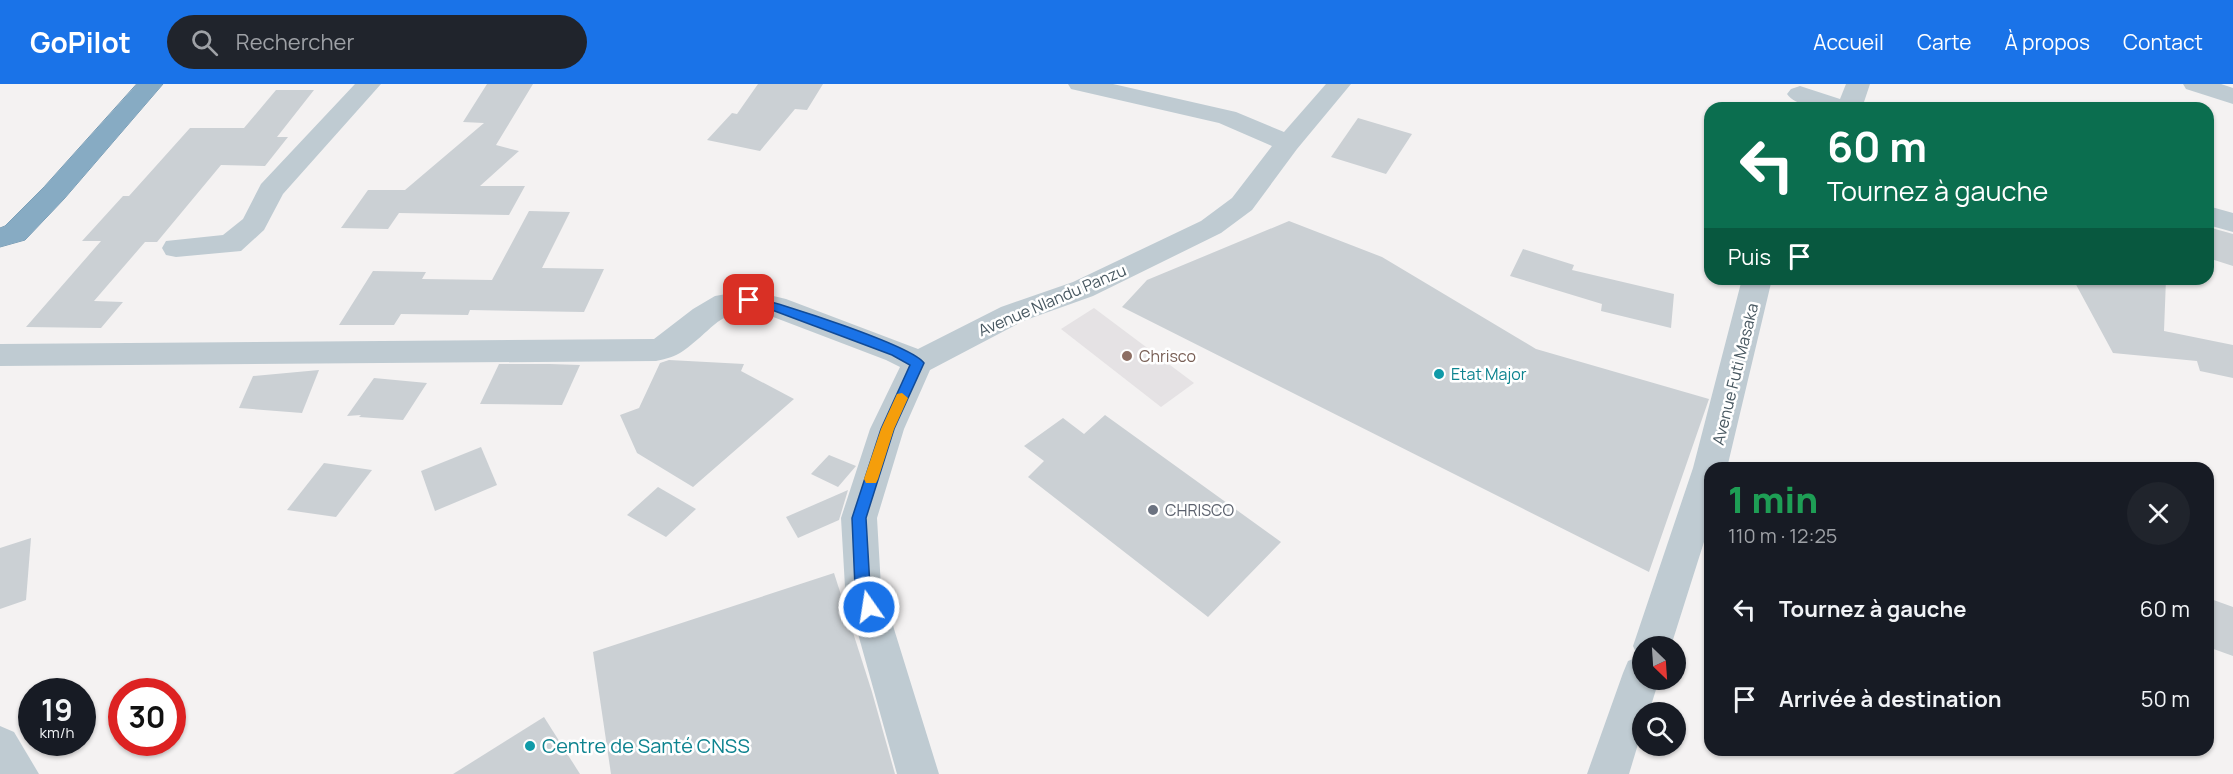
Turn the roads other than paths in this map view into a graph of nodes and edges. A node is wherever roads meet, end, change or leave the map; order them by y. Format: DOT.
graph roads {
  1 [pos="151,84"];
  2 [pos="369,84"];
  3 [pos="1080,84"];
  4 [pos="1339,84"];
  5 [pos="1858,84"];
  6 [pos="2195,84"];
  7 [pos="1794,95"];
  8 [pos="2233,96"];
  9 [pos="1820,102"];
  10 [pos="1851,102"];
  11 [pos="1288,143"];
  12 [pos="2214,217"];
  13 [pos="2233,223"];
  14 [pos="5,240"];
  15 [pos="176,248"];
  16 [pos="1756,285"];
  17 [pos="0,355"];
  18 [pos="918,363"];
  19 [pos="1711,462"];
  20 [pos="1704,486"];
  21 [pos="1655,636"];
  22 [pos="1636,690"];
  23 [pos="0,745"];
  24 [pos="18,774"];
  25 [pos="918,774"];
  26 [pos="1608,774"];
  1 -- 14 [label="highway"];
  2 -- 15 [label="street"];
  3 -- 11 [label="street"];
  4 -- 11 [label="street"];
  5 -- 10 [label="street"];
  6 -- 8 [label="street"];
  7 -- 9 [label="street"];
  11 -- 18 [label="street, Avenue Nlandu Panzu"];
  12 -- 13 [label="street"];
  16 -- 19 [label="street, Avenue Futi Masaka"];
  17 -- 18 [label="street"];
  18 -- 25 [label="street"];
  20 -- 21 [label="street, Avenue Futi Masaka"];
  22 -- 26 [label="street"];
  23 -- 24 [label="street"];
}
